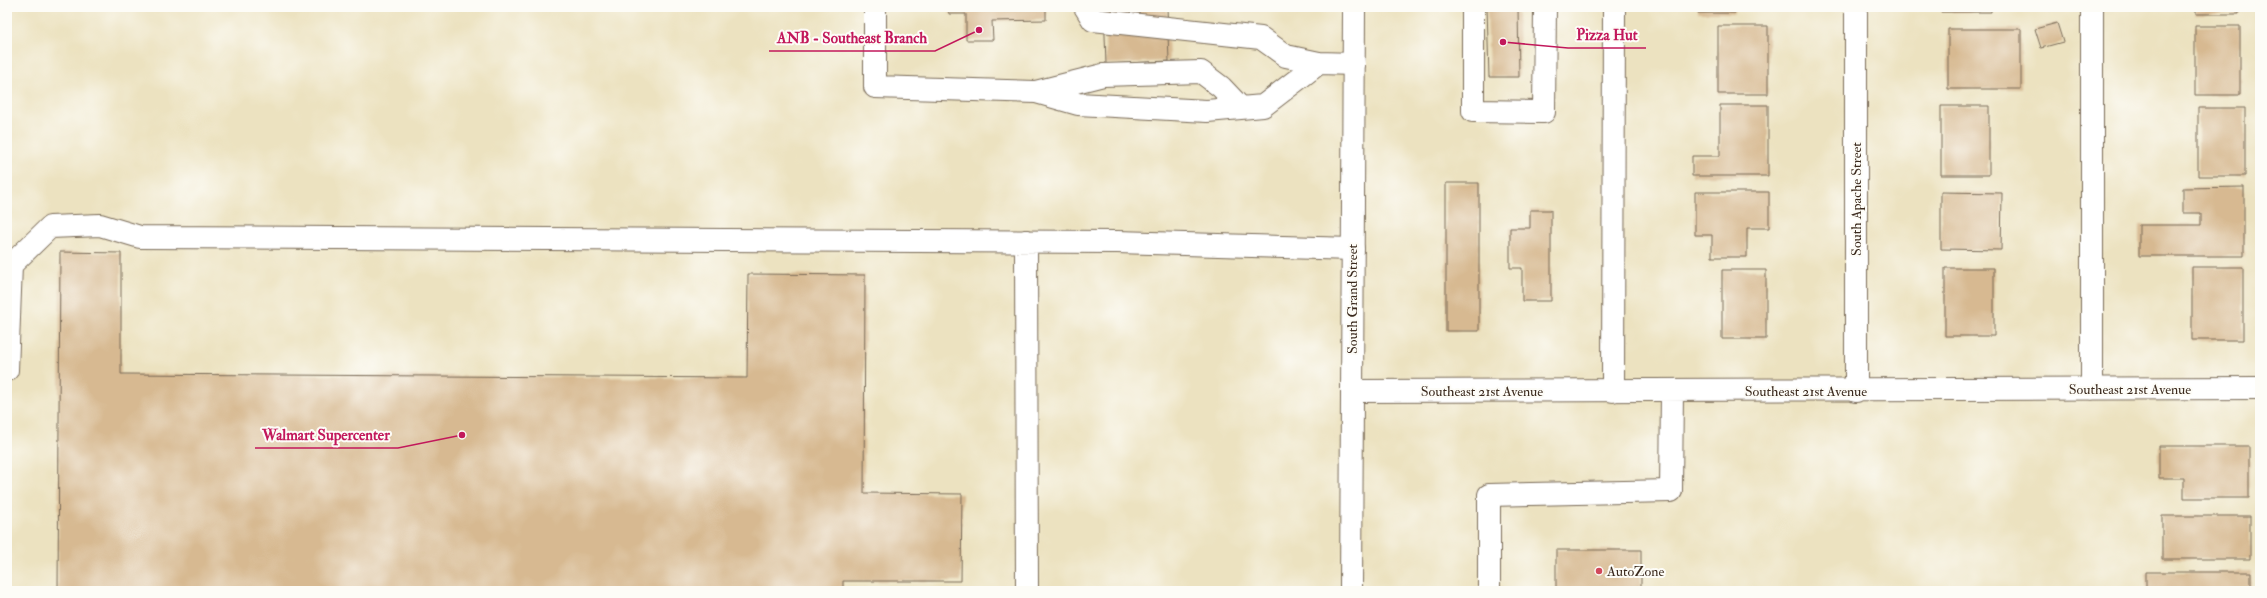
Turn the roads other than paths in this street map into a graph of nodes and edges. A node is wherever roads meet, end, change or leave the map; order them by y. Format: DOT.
graph roads {
  1 [pos="875,7"];
  2 [pos="1084,7"];
  3 [pos="1354,7"];
  4 [pos="1473,7"];
  5 [pos="1545,7"];
  6 [pos="1614,7"];
  7 [pos="1856,7"];
  8 [pos="2092,7"];
  9 [pos="1319,62"];
  10 [pos="1354,64"];
  11 [pos="1036,92"];
  12 [pos="1241,108"];
  13 [pos="1026,241"];
  14 [pos="1352,249"];
  15 [pos="7,370"];
  16 [pos="2260,388"];
  17 [pos="2092,389"];
  18 [pos="1352,391"];
  19 [pos="1613,391"];
  20 [pos="1672,391"];
  21 [pos="1856,391"];
  22 [pos="1027,591"];
  23 [pos="1350,591"];
  24 [pos="1488,591"];
  1 -- 11 [label="street"];
  2 -- 9 [label="street"];
  3 -- 10 [label="street, South Grand Street"];
  4 -- 5 [label="street"];
  6 -- 19 [label="street"];
  7 -- 21 [label="street, South Apache Street"];
  8 -- 17 [label="street"];
  9 -- 10 [label="street"];
  9 -- 12 [label="street"];
  10 -- 14 [label="street, South Grand Street"];
  11 -- 12 [label="street"];
  11 -- 12 [label="street"];
  13 -- 14 [label="street"];
  13 -- 15 [label="street"];
  13 -- 22 [label="street"];
  14 -- 18 [label="street, South Grand Street"];
  16 -- 17 [label="street, Southeast 21st Avenue"];
  17 -- 21 [label="street, Southeast 21st Avenue"];
  18 -- 19 [label="street, Southeast 21st Avenue"];
  18 -- 23 [label="street, South Grand Street"];
  19 -- 20 [label="street, Southeast 21st Avenue"];
  20 -- 21 [label="street, Southeast 21st Avenue"];
  20 -- 24 [label="street"];
}
